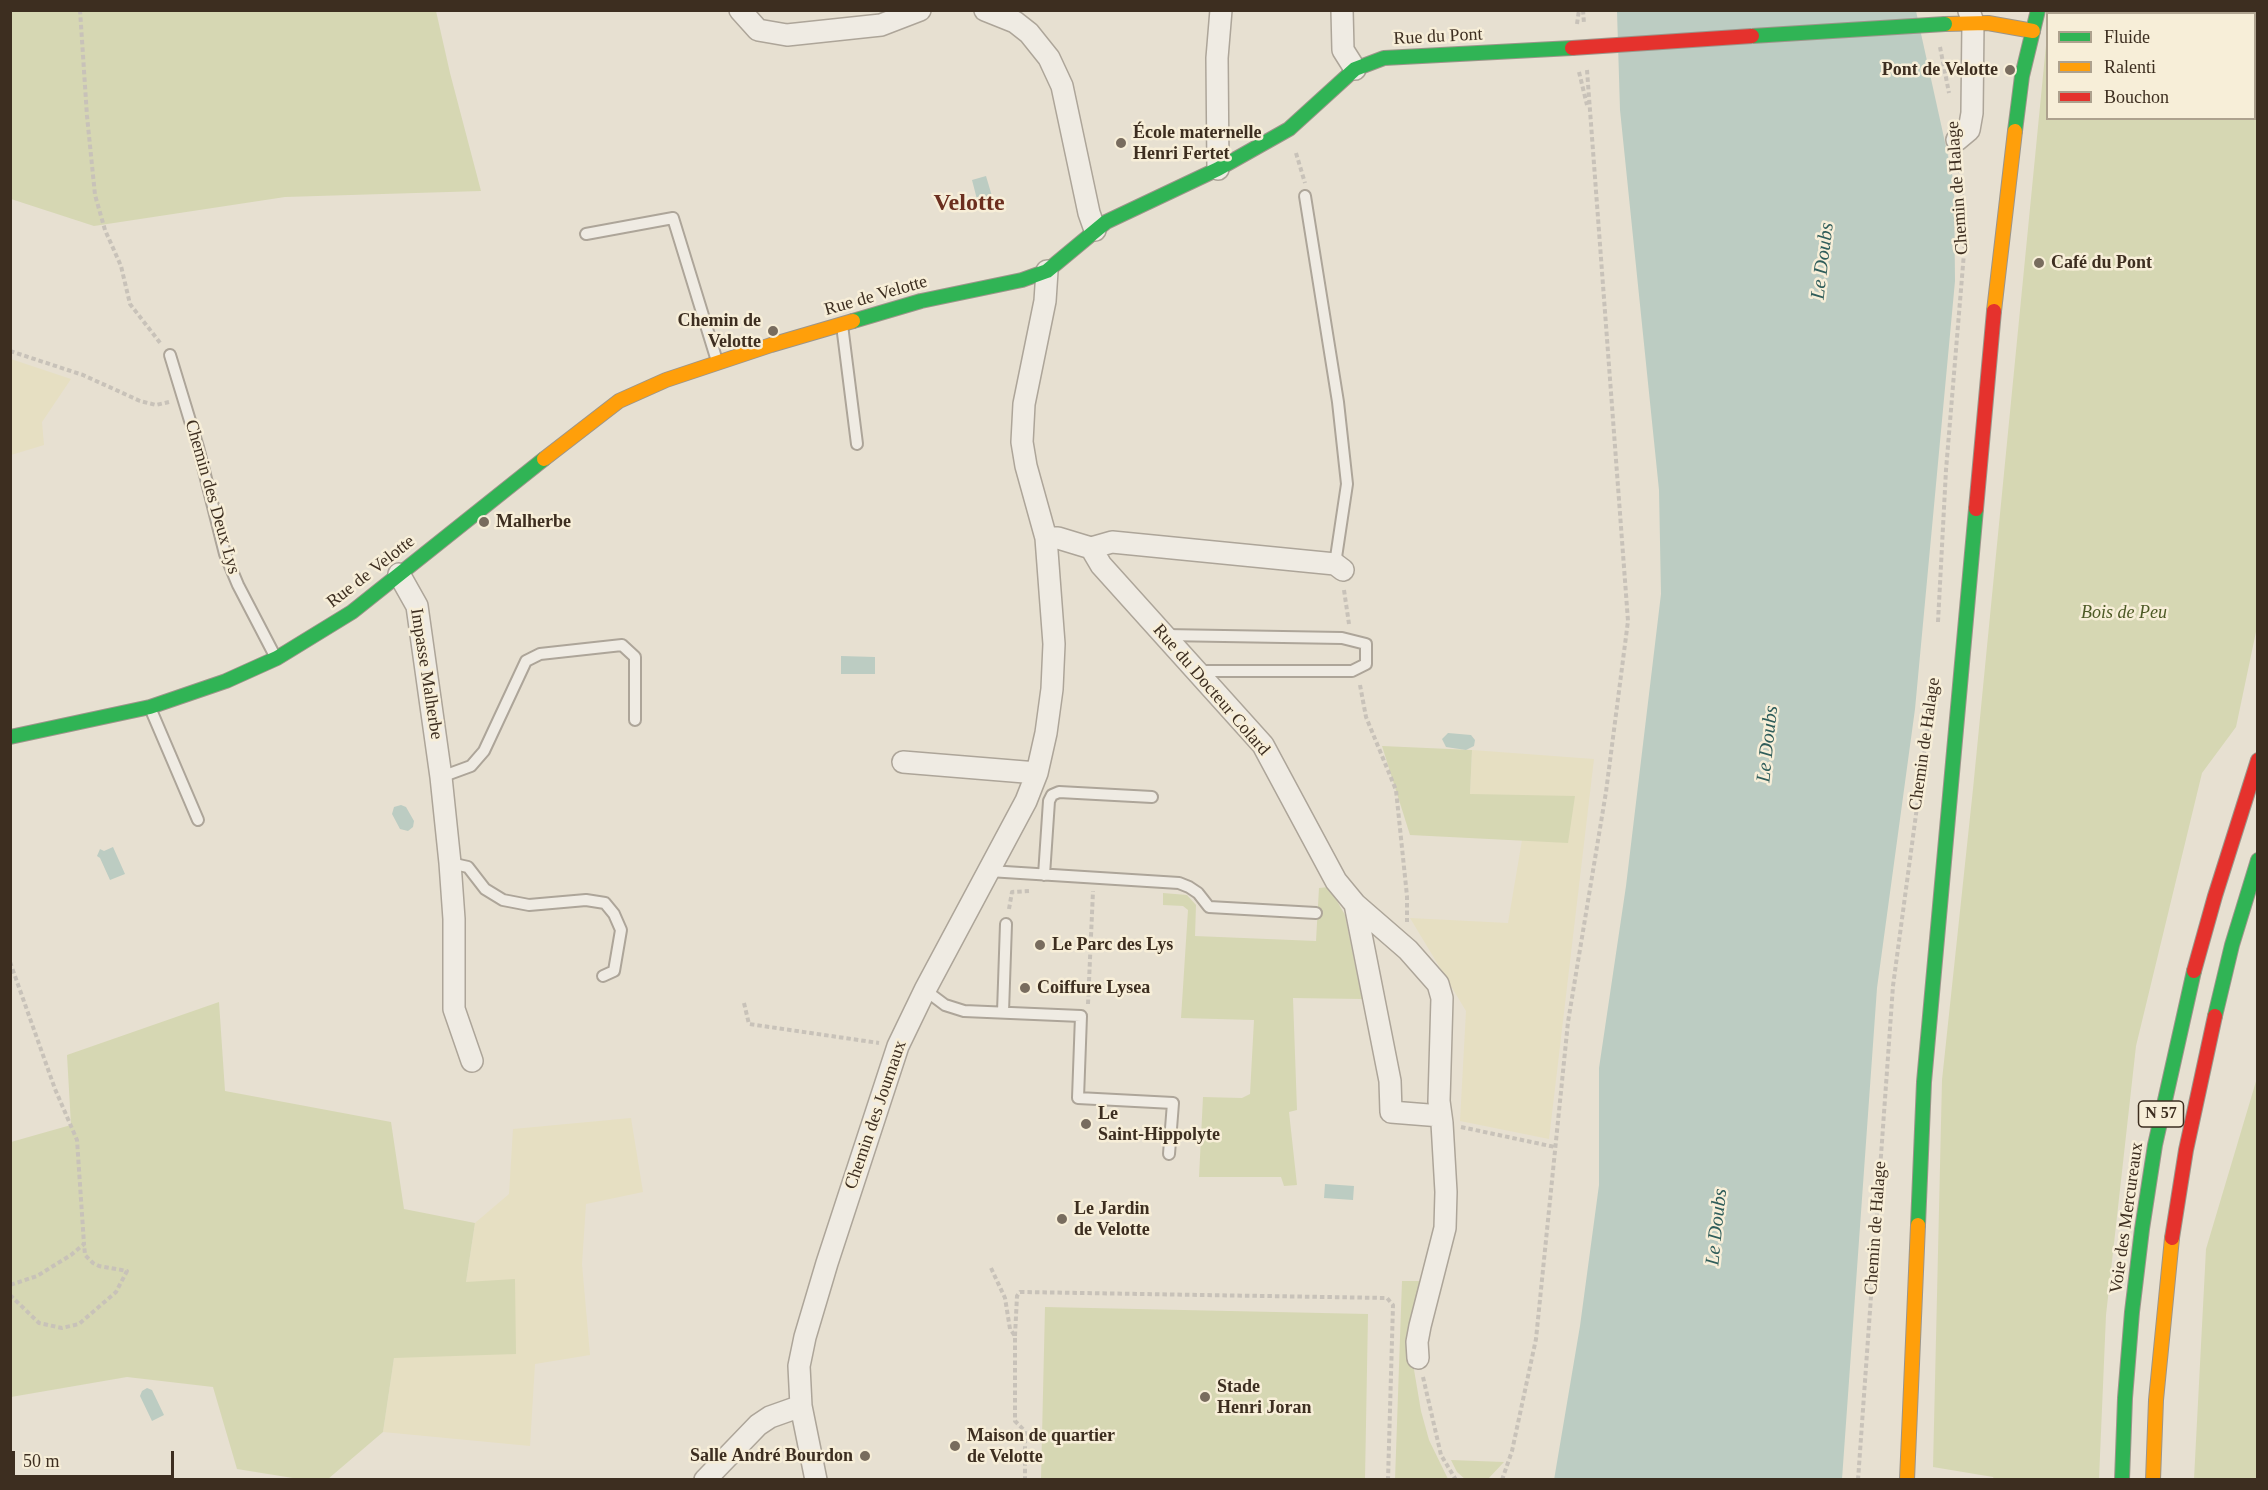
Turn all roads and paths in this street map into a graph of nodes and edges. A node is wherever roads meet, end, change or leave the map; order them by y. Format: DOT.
graph roads {
  1 [pos="81,10"];
  2 [pos="740,10"];
  3 [pos="920,10"];
  4 [pos="985,10"];
  5 [pos="1221,10"];
  6 [pos="1342,10"];
  7 [pos="2038,10"];
  8 [pos="1971,16"];
  9 [pos="1941,30"];
  10 [pos="2033,31"];
  11 [pos="1572,48"];
  12 [pos="1355,69"];
  13 [pos="1951,100"];
  14 [pos="1289,129"];
  15 [pos="1957,140"];
  16 [pos="1218,169"];
  17 [pos="1305,196"];
  18 [pos="1095,230"];
  19 [pos="586,234"];
  20 [pos="1047,271"];
  21 [pos="842,324"];
  22 [pos="10,351"];
  23 [pos="170,354"];
  24 [pos="717,363"];
  25 [pos="184,399"];
  26 [pos="857,444"];
  27 [pos="1046,538"];
  28 [pos="1091,548"];
  29 [pos="1339,567"];
  30 [pos="399,574"];
  31 [pos="1938,625"];
  32 [pos="1164,635"];
  33 [pos="1352,641"];
  34 [pos="277,658"];
  35 [pos="1357,668"];
  36 [pos="1196,670"];
  37 [pos="1931,705"];
  38 [pos="150,707"];
  39 [pos="635,720"];
  40 [pos="10,737"];
  41 [pos="2258,760"];
  42 [pos="903,762"];
  43 [pos="1037,773"];
  44 [pos="441,777"];
  45 [pos="1152,796"];
  46 [pos="198,820"];
  47 [pos="2258,860"];
  48 [pos="450,863"];
  49 [pos="989,871"];
  50 [pos="1039,875"];
  51 [pos="1094,879"];
  52 [pos="1355,904"];
  53 [pos="1316,913"];
  54 [pos="1006,924"];
  55 [pos="1408,950"];
  56 [pos="10,962"];
  57 [pos="603,976"];
  58 [pos="925,990"];
  59 [pos="744,1003"];
  60 [pos="1003,1012"];
  61 [pos="1081,1016"];
  62 [pos="898,1046"];
  63 [pos="472,1061"];
  64 [pos="1442,1119"];
  65 [pos="1555,1147"];
  66 [pos="1169,1154"];
  67 [pos="84,1244"];
  68 [pos="991,1268"];
  69 [pos="10,1286"];
  70 [pos="10,1295"];
  71 [pos="1015,1336"];
  72 [pos="1418,1358"];
  73 [pos="801,1406"];
  74 [pos="704,1479"];
  75 [pos="816,1479"];
  76 [pos="1025,1479"];
  77 [pos="1388,1479"];
  78 [pos="1456,1479"];
  79 [pos="1502,1479"];
  80 [pos="1858,1479"];
  81 [pos="1907,1479"];
  82 [pos="2122,1479"];
  83 [pos="2153,1479"];
  1 -- 23 [label="path"];
  2 -- 3 [label="street"];
  4 -- 18 [label="street"];
  5 -- 16 [label="street"];
  6 -- 12 [label="street"];
  7 -- 10 [label="main road"];
  8 -- 9 [label="main road"];
  8 -- 10 [label="main road"];
  8 -- 15 [label="street"];
  9 -- 11 [label="main road, bridge"];
  9 -- 13 [label="path, Chemin de Halage"];
  10 -- 81 [label="main road"];
  11 -- 12 [label="main road, Rue du Pont"];
  11 -- 65 [label="path"];
  12 -- 14 [label="main road, Rue du Pont"];
  14 -- 16 [label="main road, Rue du Pont"];
  14 -- 17 [label="path"];
  15 -- 31 [label="path, Chemin de Halage"];
  16 -- 18 [label="main road, Rue du Pont"];
  17 -- 29 [label="lane"];
  18 -- 20 [label="main road, Rue du Pont"];
  19 -- 24 [label="lane"];
  20 -- 21 [label="main road, Rue de Velotte"];
  20 -- 27 [label="street, Chemin des Journaux"];
  21 -- 24 [label="main road, Rue de Velotte"];
  21 -- 26 [label="lane"];
  22 -- 25 [label="path, Chemin des Deux Lys"];
  23 -- 25 [label="lane, Chemin des Deux Lys"];
  24 -- 30 [label="main road, Rue de Velotte"];
  25 -- 34 [label="lane, Chemin des Deux Lys"];
  27 -- 28 [label="street"];
  27 -- 43 [label="street, Chemin des Journaux"];
  28 -- 29 [label="street"];
  28 -- 32 [label="street, Rue du Docteur Colard"];
  29 -- 33 [label="path"];
  30 -- 34 [label="main road, Rue de Velotte"];
  30 -- 44 [label="street, Impasse Malherbe"];
  32 -- 33 [label="lane"];
  32 -- 36 [label="street, Rue du Docteur Colard"];
  33 -- 35 [label="lane"];
  34 -- 38 [label="main road, Rue de Velotte"];
  35 -- 36 [label="lane"];
  35 -- 55 [label="path"];
  36 -- 52 [label="street, Rue du Docteur Colard"];
  37 -- 80 [label="path, Chemin de Halage"];
  38 -- 40 [label="main road, Rue de Velotte"];
  38 -- 46 [label="lane"];
  39 -- 44 [label="lane"];
  41 -- 82 [label="main road, Voie des Mercureaux / N 57"];
  42 -- 43 [label="street"];
  43 -- 49 [label="street, Chemin des Journaux"];
  44 -- 48 [label="street, Impasse Malherbe"];
  45 -- 50 [label="lane"];
  47 -- 83 [label="main road, N 57"];
  48 -- 57 [label="lane"];
  48 -- 63 [label="street, Impasse Malherbe"];
  49 -- 50 [label="lane"];
  49 -- 58 [label="street, Chemin des Journaux"];
  50 -- 51 [label="lane"];
  50 -- 54 [label="path"];
  51 -- 53 [label="lane"];
  51 -- 61 [label="path"];
  52 -- 55 [label="street, Rue du Docteur Colard"];
  52 -- 64 [label="street, Rue du Docteur Colard"];
  54 -- 60 [label="lane"];
  55 -- 64 [label="street, Rue du Docteur Colard"];
  56 -- 67 [label="path"];
  58 -- 60 [label="lane"];
  58 -- 62 [label="street, Chemin des Journaux"];
  59 -- 62 [label="path"];
  60 -- 61 [label="lane"];
  61 -- 66 [label="lane"];
  62 -- 73 [label="street, Chemin des Journaux"];
  64 -- 65 [label="path"];
  64 -- 72 [label="street, Rue du Docteur Colard"];
  65 -- 79 [label="path"];
  67 -- 69 [label="path"];
  67 -- 70 [label="path"];
  68 -- 71 [label="path"];
  71 -- 76 [label="path"];
  71 -- 77 [label="path"];
  72 -- 78 [label="path"];
  73 -- 74 [label="street"];
  73 -- 75 [label="street, Chemin des Journaux"];
}
